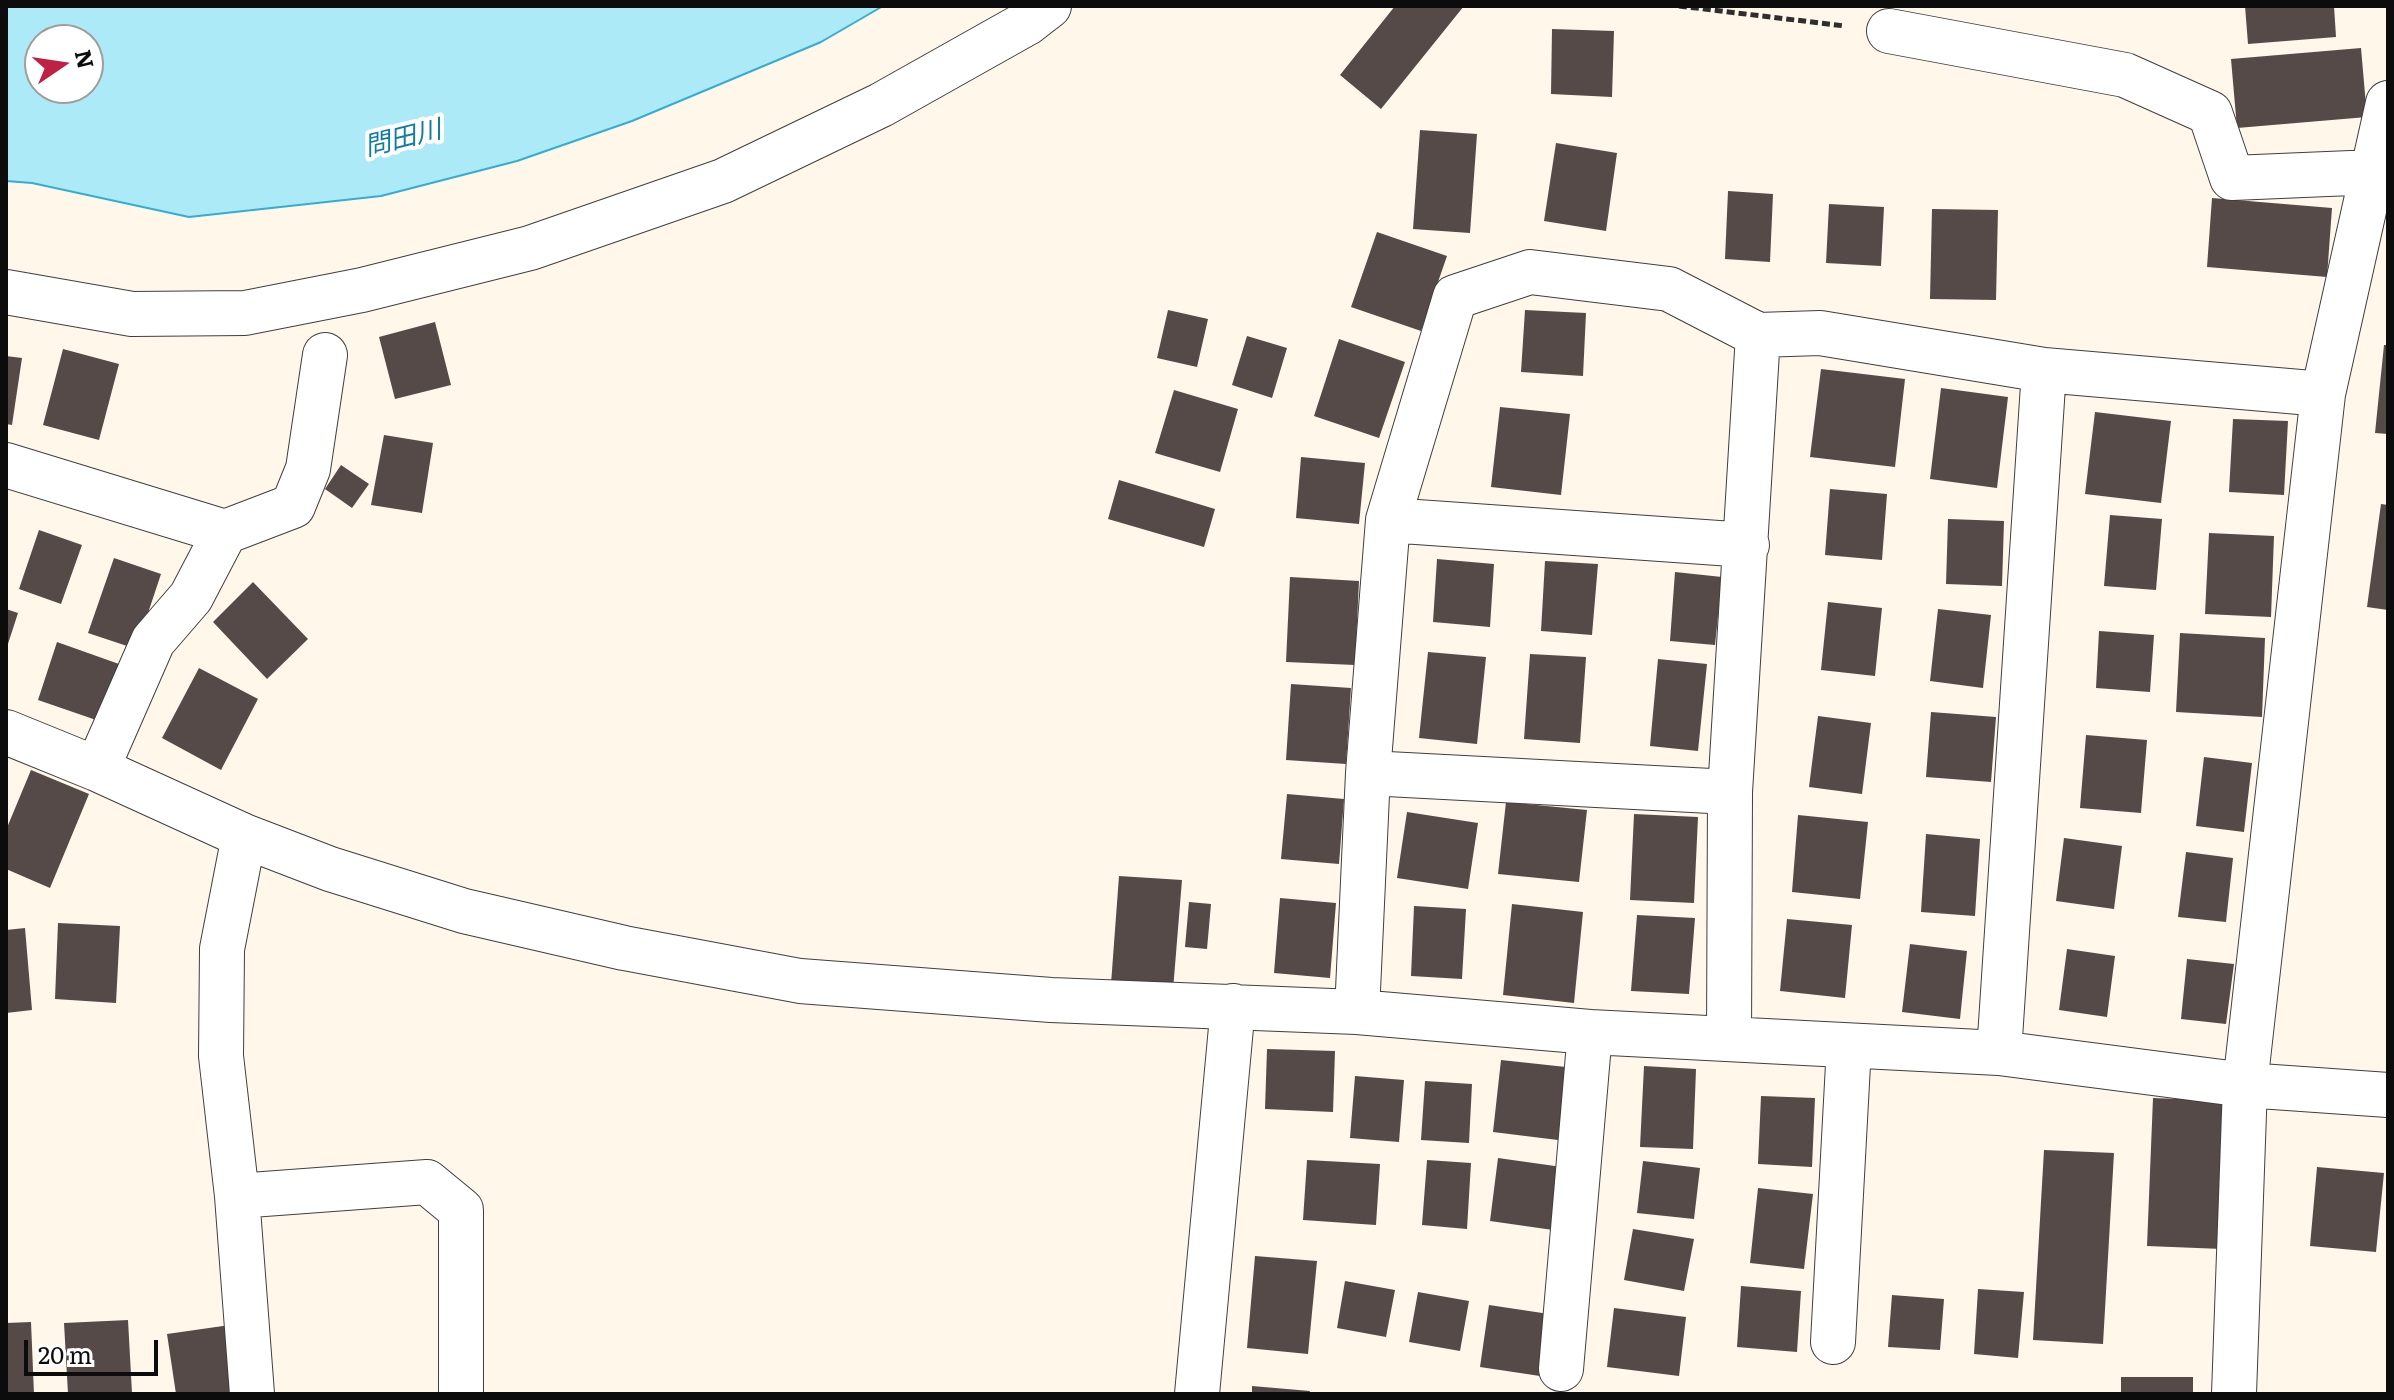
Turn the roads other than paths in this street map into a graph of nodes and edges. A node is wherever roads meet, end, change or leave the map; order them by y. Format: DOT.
graph roads {
  1 [pos="1049,6"];
  2 [pos="1889,31"];
  3 [pos="2388,103"];
  4 [pos="2375,172"];
  5 [pos="6,292"];
  6 [pos="1758,335"];
  7 [pos="325,355"];
  8 [pos="2044,370"];
  9 [pos="2323,394"];
  10 [pos="6,465"];
  11 [pos="1388,520"];
  12 [pos="225,532"];
  13 [pos="1747,545"];
  14 [pos="6,732"];
  15 [pos="97,769"];
  16 [pos="1368,773"];
  17 [pos="1730,792"];
  18 [pos="244,836"];
  19 [pos="1233,1006"];
  20 [pos="1357,1012"];
  21 [pos="1590,1032"];
  22 [pos="1729,1039"];
  23 [pos="1849,1046"];
  24 [pos="1999,1053"];
  25 [pos="2245,1085"];
  26 [pos="2388,1095"];
  27 [pos="237,1196"];
  28 [pos="1833,1342"];
  29 [pos="1561,1369"];
  30 [pos="252,1394"];
  31 [pos="461,1394"];
  32 [pos="1197,1394"];
  33 [pos="2234,1394"];
  1 -- 5 [label="street"];
  2 -- 4 [label="street"];
  3 -- 4 [label="street"];
  4 -- 9 [label="street"];
  6 -- 8 [label="street"];
  6 -- 11 [label="street"];
  6 -- 13 [label="street"];
  7 -- 12 [label="street"];
  8 -- 9 [label="street"];
  8 -- 24 [label="street"];
  9 -- 25 [label="street"];
  10 -- 12 [label="street"];
  11 -- 13 [label="street"];
  11 -- 16 [label="street"];
  12 -- 15 [label="street"];
  13 -- 17 [label="street"];
  14 -- 15 [label="street"];
  15 -- 18 [label="street"];
  16 -- 17 [label="street"];
  16 -- 20 [label="street"];
  17 -- 22 [label="street"];
  18 -- 19 [label="street"];
  18 -- 27 [label="street"];
  19 -- 20 [label="street"];
  19 -- 32 [label="street"];
  20 -- 21 [label="street"];
  21 -- 22 [label="street"];
  21 -- 29 [label="street"];
  22 -- 23 [label="street"];
  23 -- 24 [label="street"];
  23 -- 28 [label="street"];
  24 -- 25 [label="street"];
  25 -- 26 [label="street"];
  25 -- 33 [label="street"];
  27 -- 30 [label="street"];
  27 -- 31 [label="street"];
}
